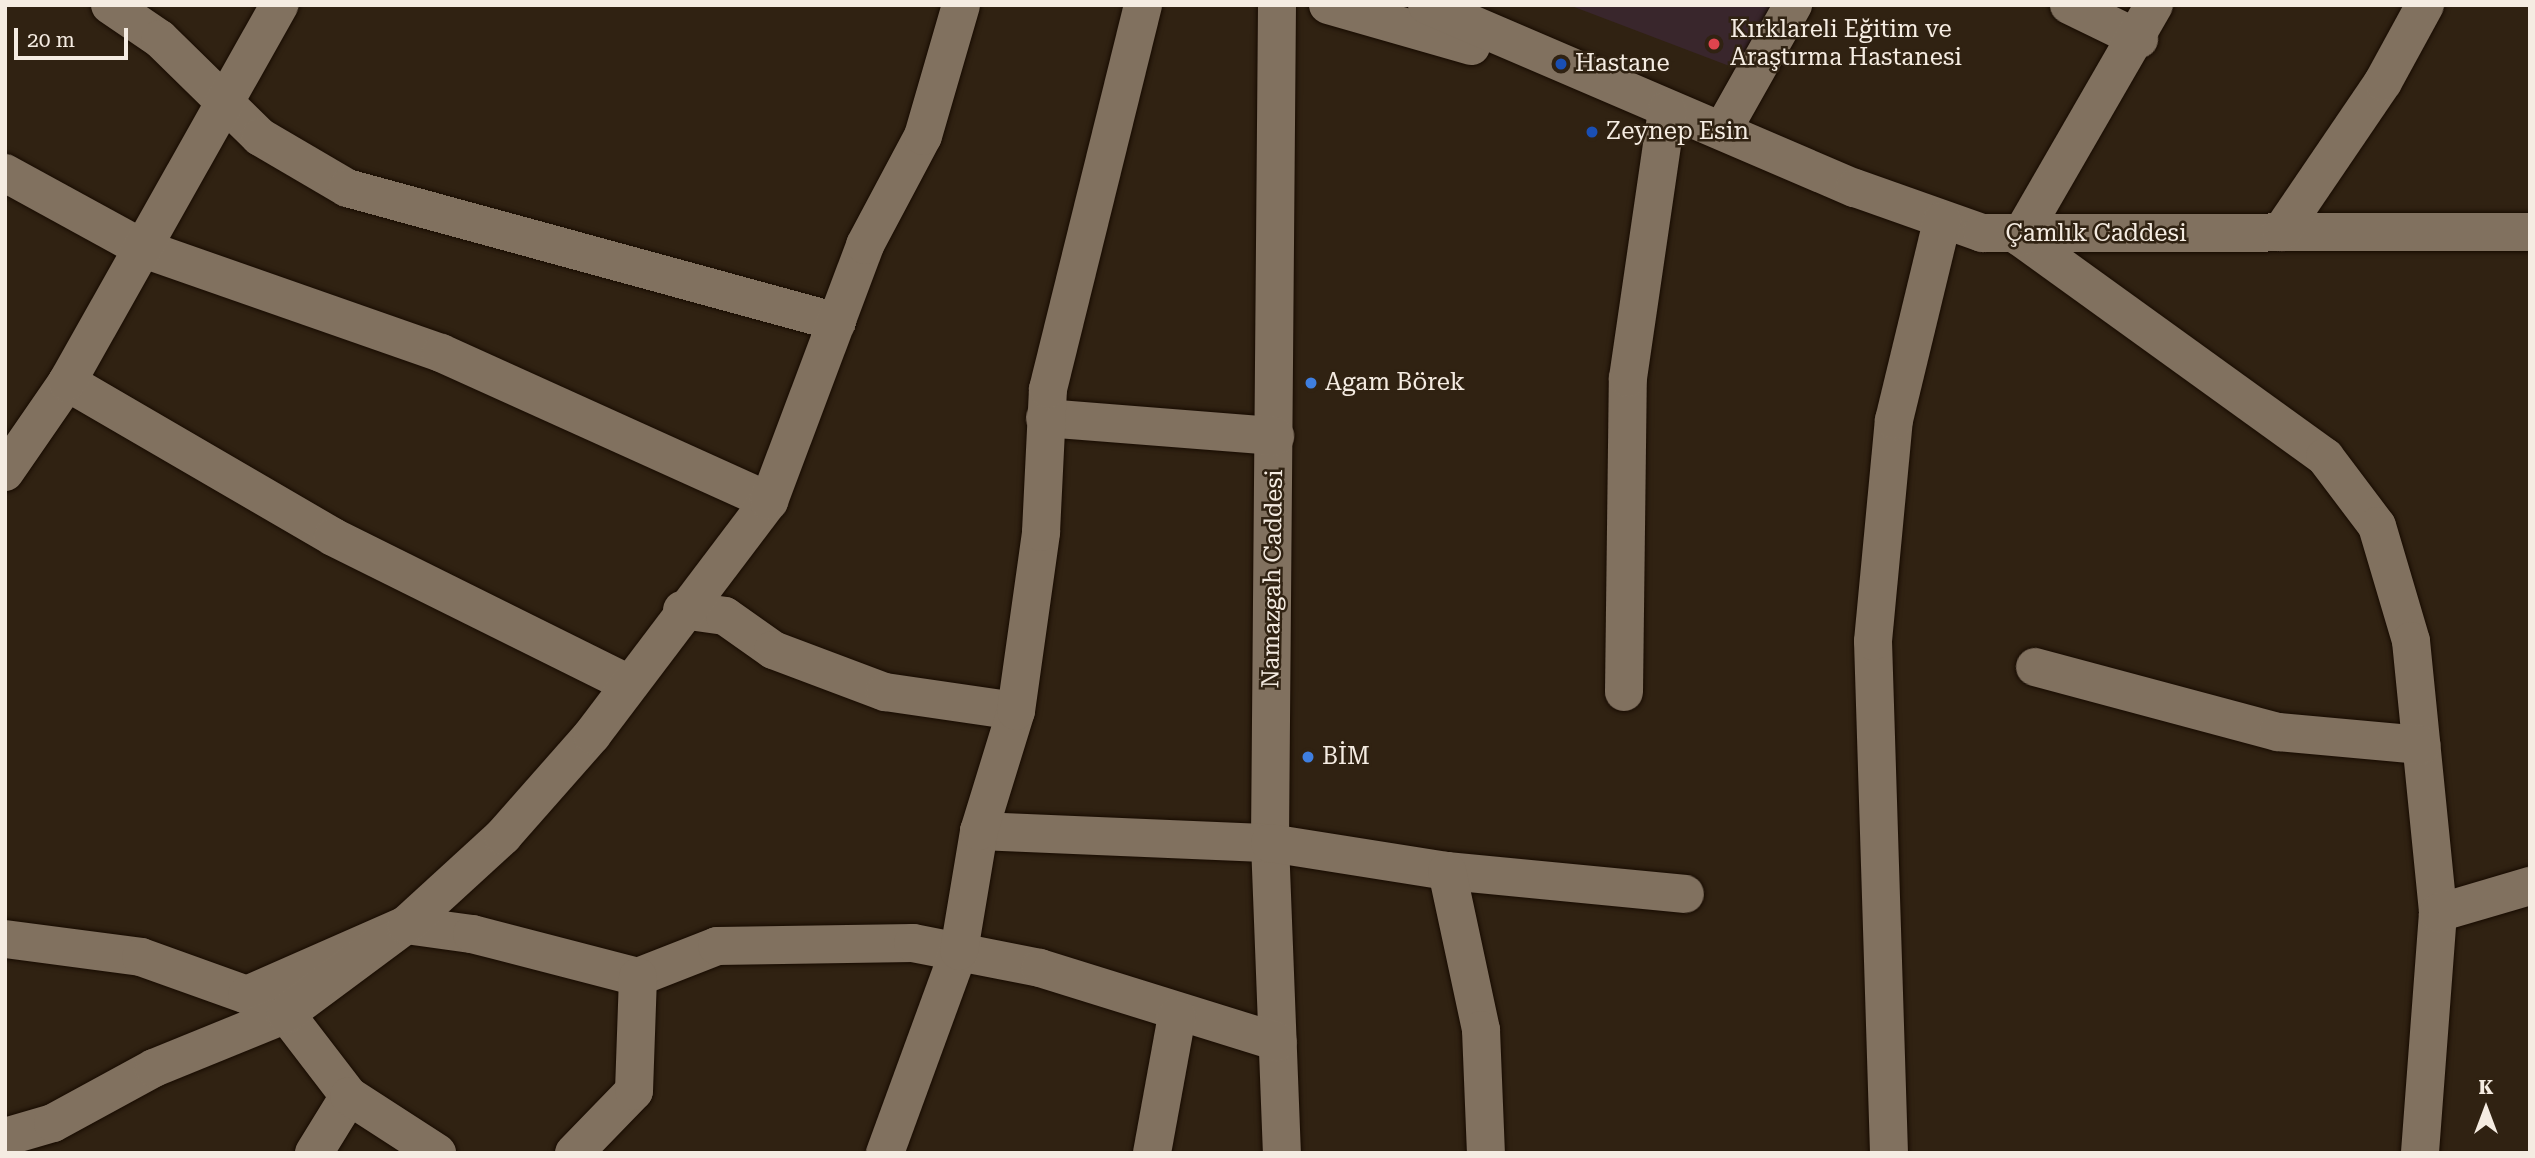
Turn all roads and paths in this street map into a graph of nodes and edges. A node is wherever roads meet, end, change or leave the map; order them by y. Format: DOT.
graph roads {
  1 [pos="110,5"];
  2 [pos="279,5"];
  3 [pos="961,5"];
  4 [pos="1143,5"];
  5 [pos="1277,5"];
  6 [pos="1328,5"];
  7 [pos="1427,5"];
  8 [pos="1793,5"];
  9 [pos="2069,5"];
  10 [pos="2426,5"];
  11 [pos="2146,22"];
  12 [pos="1607,84"];
  13 [pos="225,109"];
  14 [pos="1667,110"];
  15 [pos="1722,131"];
  16 [pos="5,173"];
  17 [pos="1942,220"];
  18 [pos="2281,232"];
  19 [pos="2530,232"];
  20 [pos="2021,237"];
  21 [pos="144,249"];
  22 [pos="837,322"];
  23 [pos="67,382"];
  24 [pos="1045,418"];
  25 [pos="1275,436"];
  26 [pos="5,472"];
  27 [pos="769,501"];
  28 [pos="682,610"];
  29 [pos="2035,667"];
  30 [pos="627,683"];
  31 [pos="1623,692"];
  32 [pos="1016,711"];
  33 [pos="2421,745"];
  34 [pos="979,831"];
  35 [pos="1270,843"];
  36 [pos="1447,871"];
  37 [pos="2530,886"];
  38 [pos="1685,894"];
  39 [pos="2438,913"];
  40 [pos="406,925"];
  41 [pos="5,939"];
  42 [pos="959,951"];
  43 [pos="638,977"];
  44 [pos="286,1014"];
  45 [pos="1177,1016"];
  46 [pos="1278,1042"];
  47 [pos="349,1096"];
  48 [pos="5,1137"];
  49 [pos="314,1153"];
  50 [pos="438,1153"];
  51 [pos="575,1153"];
  52 [pos="885,1153"];
  53 [pos="1152,1153"];
  54 [pos="1282,1153"];
  55 [pos="1486,1153"];
  56 [pos="1889,1153"];
  57 [pos="2420,1153"];
  1 -- 13 [label="street"];
  2 -- 13 [label="street"];
  3 -- 22 [label="street"];
  4 -- 24 [label="street"];
  5 -- 25 [label="street, Namazgah Caddesi"];
  6 -- 12 [label="street, Çamlık Caddesi"];
  7 -- 12 [label="street, Çamlık Caddesi"];
  8 -- 15 [label="street"];
  9 -- 11 [label="street"];
  10 -- 18 [label="street"];
  11 -- 20 [label="street"];
  12 -- 14 [label="street, Çamlık Caddesi"];
  13 -- 21 [label="street"];
  13 -- 22 [label="street"];
  14 -- 15 [label="street, Çamlık Caddesi"];
  14 -- 31 [label="street"];
  15 -- 17 [label="street, Çamlık Caddesi"];
  16 -- 21 [label="street"];
  17 -- 20 [label="street, Çamlık Caddesi"];
  17 -- 56 [label="street"];
  18 -- 19 [label="street, Çamlık Caddesi"];
  18 -- 20 [label="street, Çamlık Caddesi"];
  20 -- 33 [label="street"];
  21 -- 23 [label="street"];
  21 -- 27 [label="street"];
  22 -- 27 [label="street"];
  23 -- 26 [label="street"];
  23 -- 30 [label="street"];
  24 -- 25 [label="street"];
  24 -- 32 [label="street"];
  25 -- 35 [label="street, Namazgah Caddesi"];
  27 -- 28 [label="street"];
  28 -- 30 [label="street"];
  28 -- 32 [label="street"];
  29 -- 33 [label="street"];
  30 -- 40 [label="street"];
  32 -- 34 [label="street"];
  33 -- 39 [label="street"];
  34 -- 35 [label="street"];
  34 -- 42 [label="street"];
  35 -- 36 [label="street"];
  35 -- 46 [label="street, Namazgah Caddesi"];
  36 -- 38 [label="street"];
  36 -- 55 [label="street"];
  37 -- 39 [label="street"];
  39 -- 57 [label="street"];
  40 -- 41 [label="street"];
  40 -- 43 [label="street"];
  40 -- 44 [label="street"];
  42 -- 43 [label="street"];
  42 -- 45 [label="street"];
  42 -- 52 [label="street"];
  43 -- 51 [label="street"];
  44 -- 47 [label="street"];
  44 -- 48 [label="street"];
  45 -- 46 [label="street"];
  45 -- 53 [label="street"];
  46 -- 54 [label="street, Namazgah Caddesi"];
  47 -- 49 [label="street"];
  47 -- 50 [label="street"];
}
